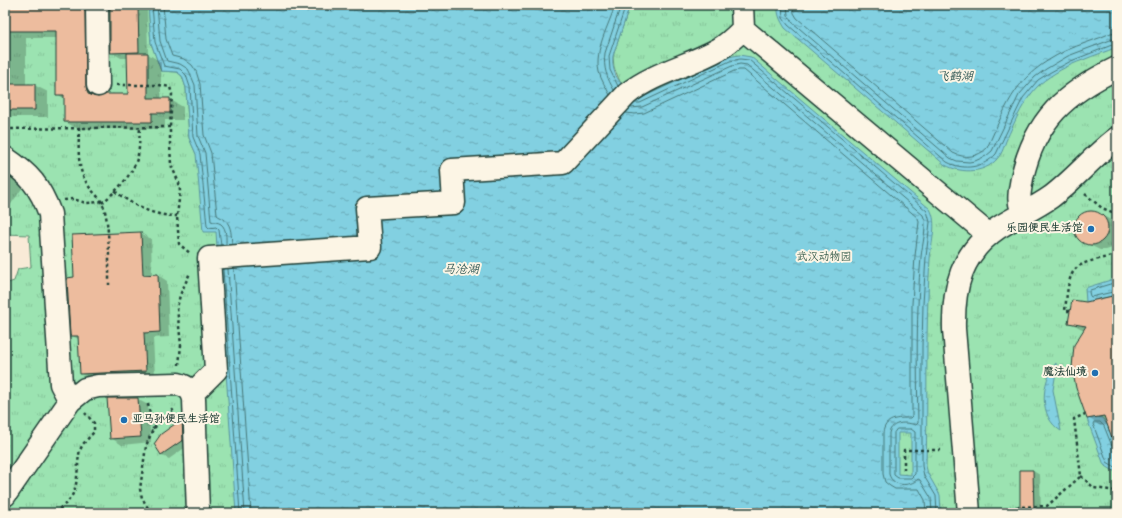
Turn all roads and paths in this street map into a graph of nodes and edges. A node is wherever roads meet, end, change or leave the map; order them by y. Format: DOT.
graph roads {
  1 [pos="97,5"];
  2 [pos="742,5"];
  3 [pos="743,29"];
  4 [pos="1117,68"];
  5 [pos="98,85"];
  6 [pos="170,127"];
  7 [pos="79,128"];
  8 [pos="140,128"];
  9 [pos="5,129"];
  10 [pos="1117,138"];
  11 [pos="5,158"];
  12 [pos="1078,190"];
  13 [pos="115,191"];
  14 [pos="102,203"];
  15 [pos="48,208"];
  16 [pos="1025,213"];
  17 [pos="1117,214"];
  18 [pos="177,216"];
  19 [pos="989,235"];
  20 [pos="1117,255"];
  21 [pos="208,258"];
  22 [pos="109,285"];
  23 [pos="1070,311"];
  24 [pos="144,384"];
  25 [pos="185,389"];
  26 [pos="70,401"];
  27 [pos="1085,414"];
  28 [pos="153,429"];
  29 [pos="927,450"];
  30 [pos="904,470"];
  31 [pos="1080,476"];
  32 [pos="1117,490"];
  33 [pos="5,495"];
  34 [pos="55,513"];
  35 [pos="151,513"];
  36 [pos="198,513"];
  37 [pos="969,513"];
  38 [pos="1016,513"];
  1 -- 5 [label="lane"];
  2 -- 3 [label="lane"];
  3 -- 19 [label="lane"];
  3 -- 21 [label="lane"];
  4 -- 16 [label="lane"];
  5 -- 6 [label="path"];
  6 -- 8 [label="path"];
  6 -- 18 [label="path"];
  7 -- 8 [label="path"];
  7 -- 9 [label="path"];
  7 -- 14 [label="path"];
  8 -- 13 [label="path"];
  10 -- 12 [label="lane"];
  11 -- 15 [label="lane"];
  12 -- 16 [label="lane"];
  12 -- 17 [label="path"];
  13 -- 14 [label="path"];
  13 -- 18 [label="path"];
  14 -- 15 [label="path"];
  14 -- 22 [label="path"];
  15 -- 26 [label="lane"];
  16 -- 19 [label="lane"];
  18 -- 21 [label="path"];
  19 -- 37 [label="lane"];
  20 -- 23 [label="path"];
  21 -- 25 [label="path"];
  21 -- 25 [label="lane"];
  24 -- 25 [label="lane"];
  24 -- 26 [label="lane"];
  24 -- 28 [label="path"];
  25 -- 28 [label="path"];
  25 -- 36 [label="lane"];
  26 -- 33 [label="lane"];
  26 -- 34 [label="path"];
  27 -- 31 [label="path"];
  28 -- 35 [label="path"];
  29 -- 30 [label="path"];
  31 -- 32 [label="path"];
  31 -- 38 [label="path"];
}
